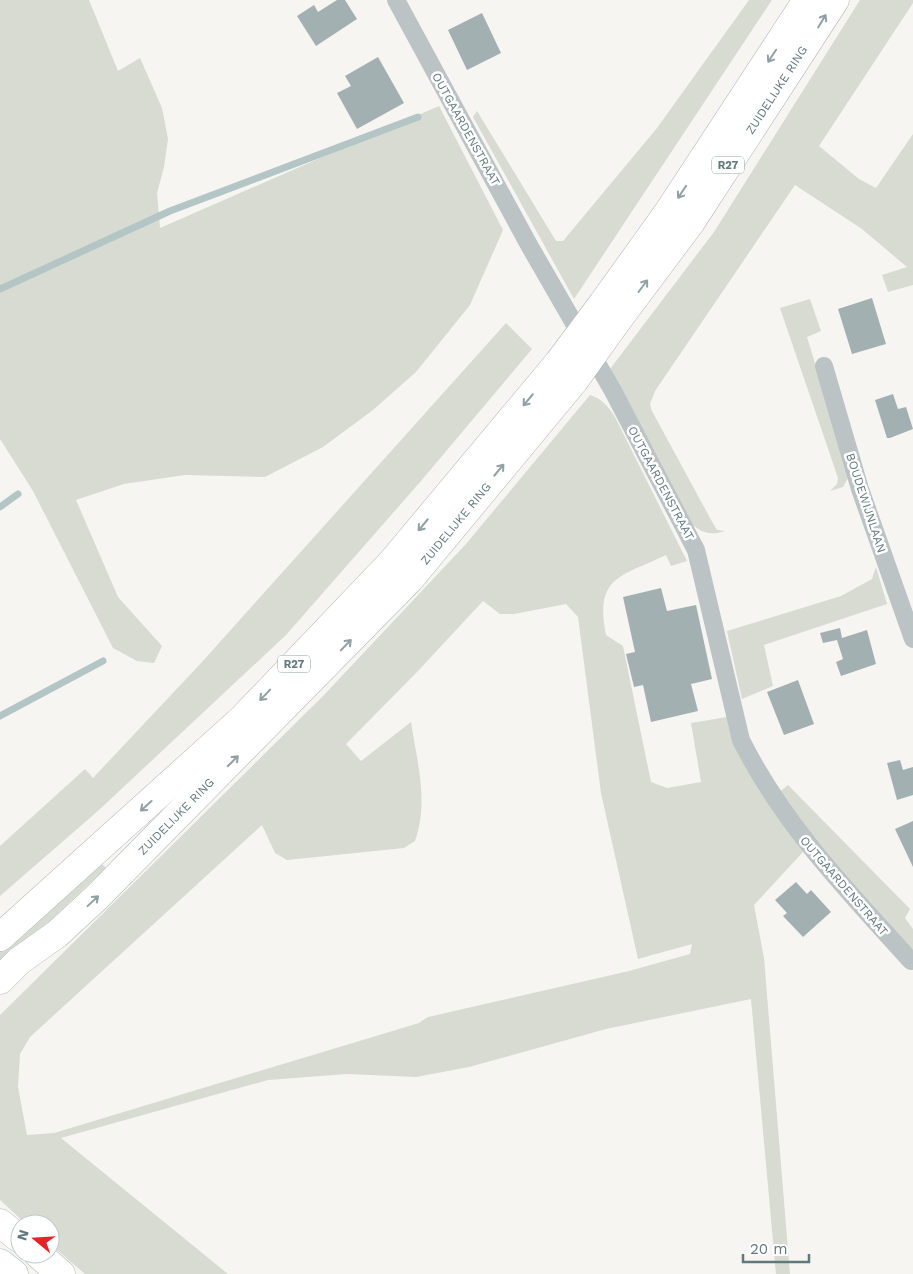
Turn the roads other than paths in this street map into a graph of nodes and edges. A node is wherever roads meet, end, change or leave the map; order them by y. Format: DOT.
graph roads {
  1 [pos="396,0"];
  2 [pos="807,0"];
  3 [pos="834,0"];
  4 [pos="608,314"];
  5 [pos="824,366"];
  6 [pos="566,372"];
  7 [pos="913,639"];
  8 [pos="57,934"];
  9 [pos="0,937"];
  10 [pos="911,962"];
  11 [pos="0,980"];
  12 [pos="0,999"];
  13 [pos="0,1264"];
  14 [pos="50,1264"];
  15 [pos="14,1274"];
  16 [pos="61,1274"];
  1 -- 10 [label="street, OUTGAARDENSTRAAT"];
  2 -- 4 [label="highway, ZUIDELIJKE RING / R27, one-way"];
  4 -- 3 [label="highway, ZUIDELIJKE RING / R27, one-way"];
  4 -- 6 [label="highway, ZUIDELIJKE RING / R27, bridge"];
  5 -- 7 [label="street, BOUDEWIJNLAAN"];
  8 -- 6 [label="highway, ZUIDELIJKE RING / R27, one-way"];
  6 -- 9 [label="highway, ZUIDELIJKE RING / R27, one-way"];
  8 -- 11 [label="highway, ZUIDELIJKE RING / R27"];
  8 -- 12 [label="highway"];
  13 -- 15 [label="highway"];
  14 -- 16 [label="highway"];
}
